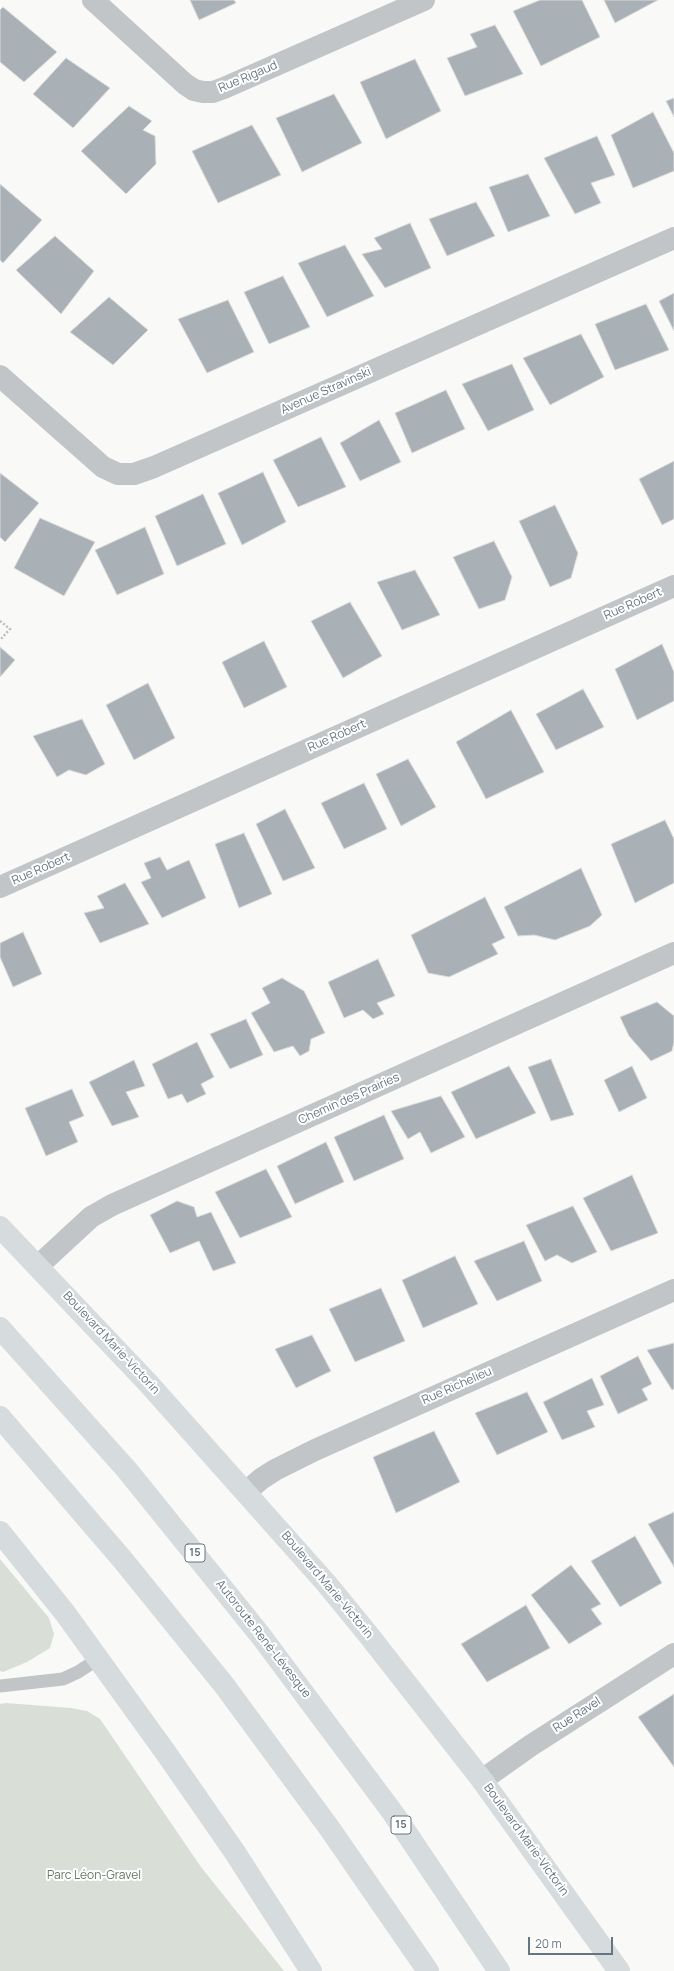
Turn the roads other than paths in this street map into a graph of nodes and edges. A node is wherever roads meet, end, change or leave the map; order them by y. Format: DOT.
graph roads {
  1 [pos="93,0"];
  2 [pos="424,0"];
  3 [pos="674,238"];
  4 [pos="0,376"];
  5 [pos="674,586"];
  6 [pos="0,888"];
  7 [pos="674,953"];
  8 [pos="0,1227"];
  9 [pos="38,1266"];
  10 [pos="674,1290"];
  11 [pos="0,1328"];
  12 [pos="0,1417"];
  13 [pos="246,1492"];
  14 [pos="0,1532"];
  15 [pos="674,1654"];
  16 [pos="98,1659"];
  17 [pos="0,1686"];
  18 [pos="482,1780"];
  19 [pos="312,1971"];
  20 [pos="428,1971"];
  21 [pos="499,1971"];
  22 [pos="620,1971"];
  1 -- 2 [label="street, Rue Rigaud"];
  3 -- 4 [label="street, Avenue Stravinski"];
  5 -- 6 [label="street, Rue Robert"];
  7 -- 9 [label="street, Chemin des Prairies"];
  8 -- 9 [label="main road, Boulevard Marie-Victorin"];
  9 -- 13 [label="main road, Boulevard Marie-Victorin"];
  10 -- 13 [label="street, Rue Richelieu"];
  11 -- 21 [label="main road, Autoroute René-Lévesque / 15"];
  12 -- 20 [label="main road"];
  13 -- 18 [label="main road, Boulevard Marie-Victorin"];
  14 -- 16 [label="main road"];
  15 -- 18 [label="street, Rue Ravel"];
  16 -- 17 [label="lane"];
  16 -- 19 [label="main road"];
  18 -- 22 [label="main road, Boulevard Marie-Victorin"];
}
